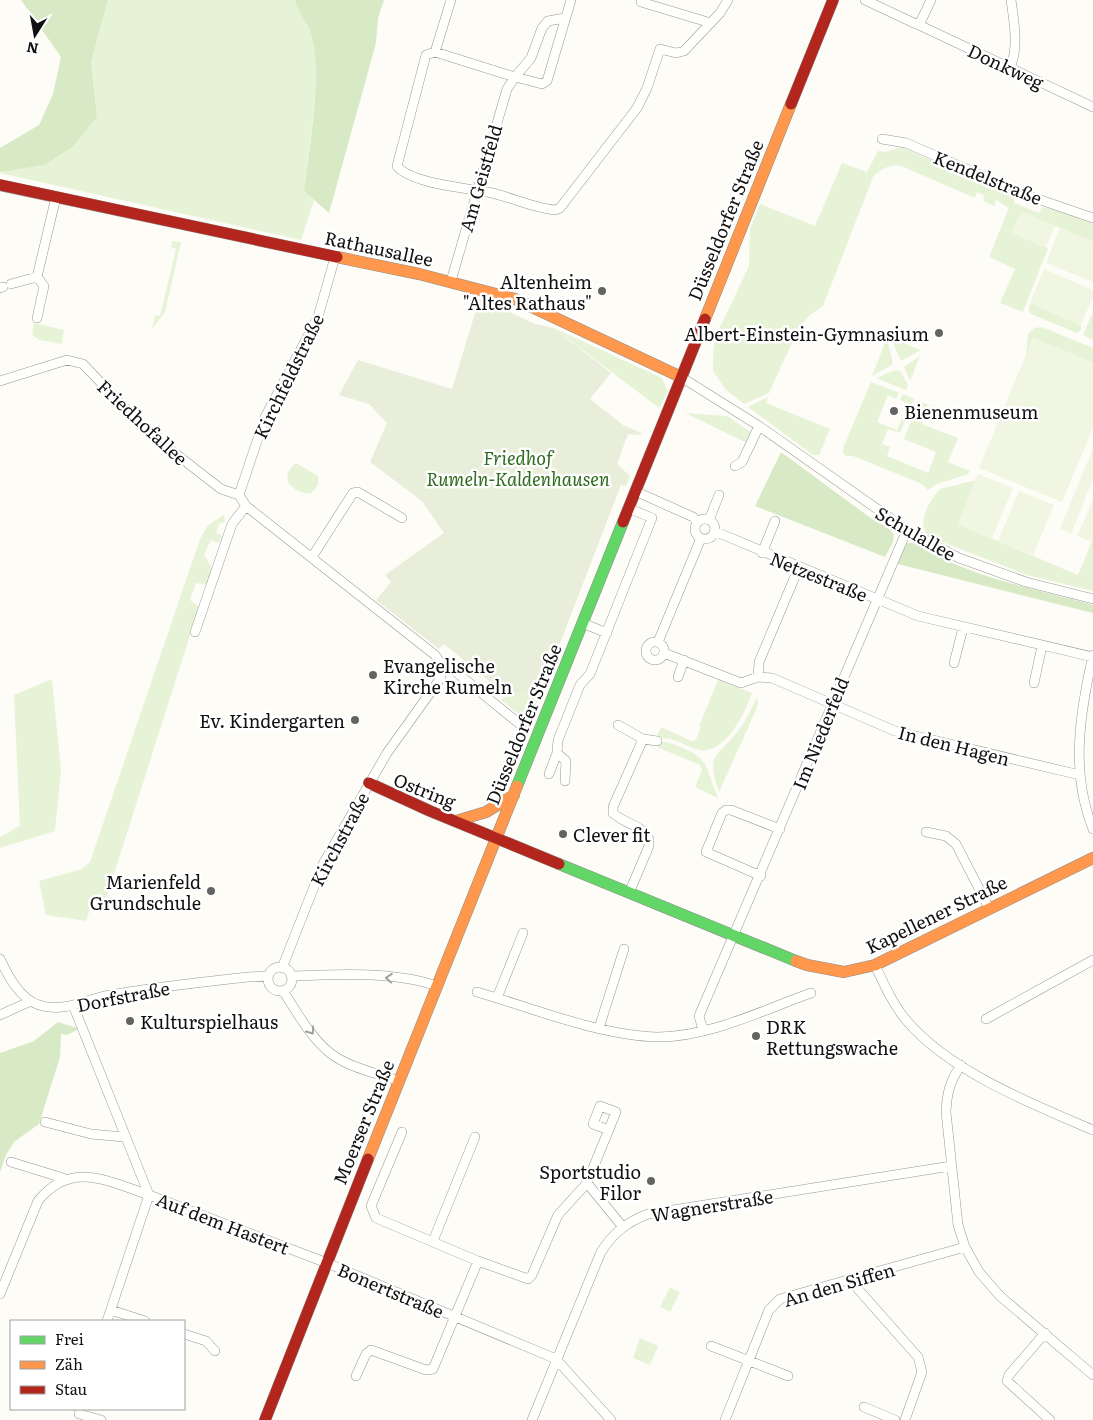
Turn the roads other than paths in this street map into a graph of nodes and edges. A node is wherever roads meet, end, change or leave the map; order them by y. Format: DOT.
graph roads {
  1 [pos="451,0"];
  2 [pos="571,0"];
  3 [pos="728,0"];
  4 [pos="833,0"];
  5 [pos="865,0"];
  6 [pos="931,0"];
  7 [pos="1011,0"];
  8 [pos="641,2"];
  9 [pos="565,18"];
  10 [pos="711,23"];
  11 [pos="918,25"];
  12 [pos="435,52"];
  13 [pos="1010,68"];
  14 [pos="515,77"];
  15 [pos="1093,107"];
  16 [pos="882,139"];
  17 [pos="0,184"];
  18 [pos="476,191"];
  19 [pos="56,197"];
  20 [pos="1093,218"];
  21 [pos="335,256"];
  22 [pos="38,277"];
  23 [pos="451,281"];
  24 [pos="5,286"];
  25 [pos="37,318"];
  26 [pos="681,377"];
  27 [pos="0,381"];
  28 [pos="759,426"];
  29 [pos="735,466"];
  30 [pos="635,491"];
  31 [pos="239,495"];
  32 [pos="719,495"];
  33 [pos="246,506"];
  34 [pos="628,508"];
  35 [pos="402,518"];
  36 [pos="709,520"];
  37 [pos="775,521"];
  38 [pos="697,522"];
  39 [pos="907,530"];
  40 [pos="714,531"];
  41 [pos="700,538"];
  42 [pos="762,553"];
  43 [pos="312,557"];
  44 [pos="799,568"];
  45 [pos="876,599"];
  46 [pos="1093,599"];
  47 [pos="582,624"];
  48 [pos="963,628"];
  49 [pos="195,632"];
  50 [pos="607,634"];
  51 [pos="658,642"];
  52 [pos="1042,646"];
  53 [pos="664,653"];
  54 [pos="1093,656"];
  55 [pos="684,660"];
  56 [pos="954,664"];
  57 [pos="443,667"];
  58 [pos="678,676"];
  59 [pos="758,677"];
  60 [pos="1034,684"];
  61 [pos="832,702"];
  62 [pos="618,725"];
  63 [pos="522,726"];
  64 [pos="643,738"];
  65 [pos="657,741"];
  66 [pos="557,753"];
  67 [pos="1080,776"];
  68 [pos="369,783"];
  69 [pos="514,795"];
  70 [pos="454,821"];
  71 [pos="780,829"];
  72 [pos="1093,829"];
  73 [pos="926,832"];
  74 [pos="496,838"];
  75 [pos="1093,858"];
  76 [pos="761,876"];
  77 [pos="630,893"];
  78 [pos="989,908"];
  79 [pos="523,933"];
  80 [pos="734,936"];
  81 [pos="624,949"];
  82 [pos="0,959"];
  83 [pos="1093,960"];
  84 [pos="875,965"];
  85 [pos="282,968"];
  86 [pos="268,976"];
  87 [pos="291,976"];
  88 [pos="436,986"];
  89 [pos="283,991"];
  90 [pos="478,992"];
  91 [pos="811,993"];
  92 [pos="497,998"];
  93 [pos="31,1001"];
  94 [pos="73,1005"];
  95 [pos="0,1015"];
  96 [pos="986,1019"];
  97 [pos="599,1028"];
  98 [pos="703,1030"];
  99 [pos="961,1065"];
  100 [pos="399,1081"];
  101 [pos="45,1122"];
  102 [pos="609,1130"];
  103 [pos="1093,1130"];
  104 [pos="402,1132"];
  105 [pos="124,1137"];
  106 [pos="475,1137"];
  107 [pos="11,1162"];
  108 [pos="951,1166"];
  109 [pos="63,1178"];
  110 [pos="587,1183"];
  111 [pos="149,1194"];
  112 [pos="622,1226"];
  113 [pos="433,1241"];
  114 [pos="965,1247"];
  115 [pos="478,1261"];
  116 [pos="326,1263"];
  117 [pos="850,1280"];
  118 [pos="0,1294"];
  119 [pos="111,1310"];
  120 [pos="456,1317"];
  121 [pos="107,1320"];
  122 [pos="142,1320"];
  123 [pos="1045,1333"];
  124 [pos="185,1334"];
  125 [pos="711,1346"];
  126 [pos="215,1351"];
  127 [pos="556,1359"];
  128 [pos="748,1361"];
  129 [pos="1093,1375"];
  130 [pos="356,1376"];
  131 [pos="788,1376"];
  132 [pos="864,1407"];
  133 [pos="78,1414"];
  134 [pos="101,1420"];
  135 [pos="265,1420"];
  136 [pos="532,1420"];
  137 [pos="611,1420"];
  138 [pos="724,1420"];
  139 [pos="895,1420"];
  140 [pos="905,1420"];
  141 [pos="1050,1420"];
  1 -- 12 [label="street"];
  2 -- 9 [label="street"];
  3 -- 10 [label="street"];
  4 -- 26 [label="main road, Düsseldorfer Straße"];
  5 -- 11 [label="street, Donkweg"];
  6 -- 11 [label="street"];
  7 -- 13 [label="street"];
  8 -- 10 [label="street"];
  9 -- 14 [label="street, Am Geistfeld"];
  9 -- 14 [label="street"];
  10 -- 18 [label="street"];
  11 -- 13 [label="street, Donkweg"];
  12 -- 14 [label="street"];
  12 -- 18 [label="street"];
  13 -- 15 [label="street, Donkweg"];
  14 -- 18 [label="street, Am Geistfeld"];
  16 -- 20 [label="street, Kendelstraße"];
  17 -- 19 [label="main road, Rathausallee"];
  18 -- 23 [label="street, Am Geistfeld"];
  19 -- 21 [label="main road, Rathausallee"];
  19 -- 22 [label="street"];
  21 -- 23 [label="main road, Rathausallee"];
  21 -- 31 [label="street, Kirchfeldstraße"];
  22 -- 24 [label="street"];
  22 -- 25 [label="street"];
  23 -- 26 [label="main road, Rathausallee"];
  26 -- 28 [label="street, Schulallee"];
  26 -- 30 [label="main road, Düsseldorfer Straße"];
  27 -- 31 [label="street, Friedhofallee"];
  28 -- 29 [label="street"];
  28 -- 39 [label="street, Schulallee"];
  30 -- 34 [label="main road, Düsseldorfer Straße"];
  30 -- 38 [label="street"];
  31 -- 33 [label="street"];
  32 -- 36 [label="street"];
  33 -- 43 [label="street"];
  33 -- 49 [label="street"];
  34 -- 47 [label="main road, Düsseldorfer Straße"];
  34 -- 50 [label="street"];
  35 -- 43 [label="street"];
  36 -- 38 [label="street"];
  36 -- 40 [label="street"];
  37 -- 42 [label="street, Netzestraße"];
  38 -- 41 [label="street"];
  39 -- 45 [label="street, Im Niederfeld"];
  39 -- 46 [label="street, Schulallee"];
  40 -- 41 [label="street"];
  40 -- 42 [label="street, Netzestraße"];
  41 -- 51 [label="street"];
  42 -- 44 [label="street, Netzestraße"];
  43 -- 57 [label="street"];
  44 -- 45 [label="street, Netzestraße"];
  44 -- 59 [label="street"];
  45 -- 48 [label="street, Netzestraße"];
  45 -- 61 [label="street, Im Niederfeld"];
  47 -- 50 [label="street"];
  47 -- 69 [label="main road, Düsseldorfer Straße"];
  48 -- 52 [label="street, Netzestraße"];
  48 -- 56 [label="street"];
  50 -- 66 [label="street"];
  51 -- 53 [label="street"];
  51 -- 53 [label="street"];
  52 -- 54 [label="street, Netzestraße"];
  52 -- 60 [label="street"];
  53 -- 55 [label="street"];
  54 -- 67 [label="street"];
  55 -- 58 [label="street"];
  55 -- 59 [label="street"];
  57 -- 63 [label="street"];
  57 -- 68 [label="street, Kirchstraße"];
  59 -- 61 [label="street, In den Hagen"];
  61 -- 67 [label="street, In den Hagen"];
  61 -- 71 [label="street, Im Niederfeld"];
  62 -- 64 [label="street"];
  64 -- 65 [label="street"];
  64 -- 77 [label="street"];
  66 -- 66 [label="street"];
  67 -- 72 [label="street"];
  68 -- 70 [label="main road, Ostring"];
  68 -- 85 [label="street, Kirchstraße"];
  69 -- 70 [label="main road"];
  69 -- 74 [label="main road, Düsseldorfer Straße"];
  70 -- 74 [label="main road, Ostring"];
  71 -- 76 [label="street, Im Niederfeld"];
  71 -- 76 [label="street"];
  73 -- 78 [label="street"];
  74 -- 77 [label="main road, Kapellener Straße"];
  74 -- 88 [label="main road, Moerser Straße"];
  75 -- 78 [label="main road, Kapellener Straße"];
  76 -- 80 [label="street, Im Niederfeld"];
  77 -- 80 [label="main road, Kapellener Straße"];
  78 -- 84 [label="main road, Kapellener Straße"];
  79 -- 92 [label="street"];
  80 -- 84 [label="main road, Kapellener Straße"];
  80 -- 98 [label="street"];
  81 -- 97 [label="street"];
  82 -- 93 [label="street"];
  83 -- 96 [label="street"];
  84 -- 99 [label="street"];
  85 -- 86 [label="street, Dorfstraße"];
  85 -- 87 [label="street"];
  86 -- 89 [label="street"];
  86 -- 94 [label="street, Dorfstraße"];
  88 -- 87 [label="street, one-way"];
  87 -- 89 [label="street"];
  88 -- 100 [label="main road, Moerser Straße"];
  89 -- 100 [label="street, one-way"];
  90 -- 92 [label="street"];
  91 -- 98 [label="street"];
  92 -- 97 [label="street"];
  93 -- 94 [label="street, Dorfstraße"];
  93 -- 95 [label="street"];
  94 -- 105 [label="street, Auf dem Hastert"];
  97 -- 98 [label="street"];
  99 -- 103 [label="street"];
  99 -- 108 [label="street"];
  100 -- 116 [label="main road, Moerser Straße"];
  101 -- 105 [label="street"];
  102 -- 110 [label="street"];
  104 -- 113 [label="street"];
  105 -- 111 [label="street, Auf dem Hastert"];
  106 -- 113 [label="street"];
  107 -- 109 [label="street"];
  108 -- 112 [label="street, Wagnerstraße"];
  108 -- 114 [label="street"];
  109 -- 111 [label="street"];
  109 -- 118 [label="street"];
  110 -- 112 [label="street"];
  110 -- 115 [label="street"];
  111 -- 116 [label="street, Auf dem Hastert"];
  111 -- 119 [label="street"];
  112 -- 127 [label="street, Wagnerstraße"];
  113 -- 115 [label="street"];
  114 -- 117 [label="street, An den Siffen"];
  114 -- 123 [label="street"];
  115 -- 120 [label="street"];
  116 -- 120 [label="street, Bonertstraße"];
  116 -- 135 [label="main road, Moerser Straße"];
  117 -- 128 [label="street, An den Siffen"];
  117 -- 140 [label="street"];
  119 -- 121 [label="street"];
  119 -- 122 [label="street"];
  120 -- 127 [label="street, Bonertstraße"];
  120 -- 130 [label="street, Bonertstraße"];
  123 -- 129 [label="street"];
  123 -- 141 [label="street"];
  124 -- 126 [label="street"];
  125 -- 128 [label="street"];
  127 -- 136 [label="street, Wagnerstraße"];
  127 -- 137 [label="street, Bonertstraße"];
  128 -- 131 [label="street"];
  128 -- 138 [label="street, An den Siffen"];
  132 -- 139 [label="street"];
  133 -- 134 [label="street"];
}
